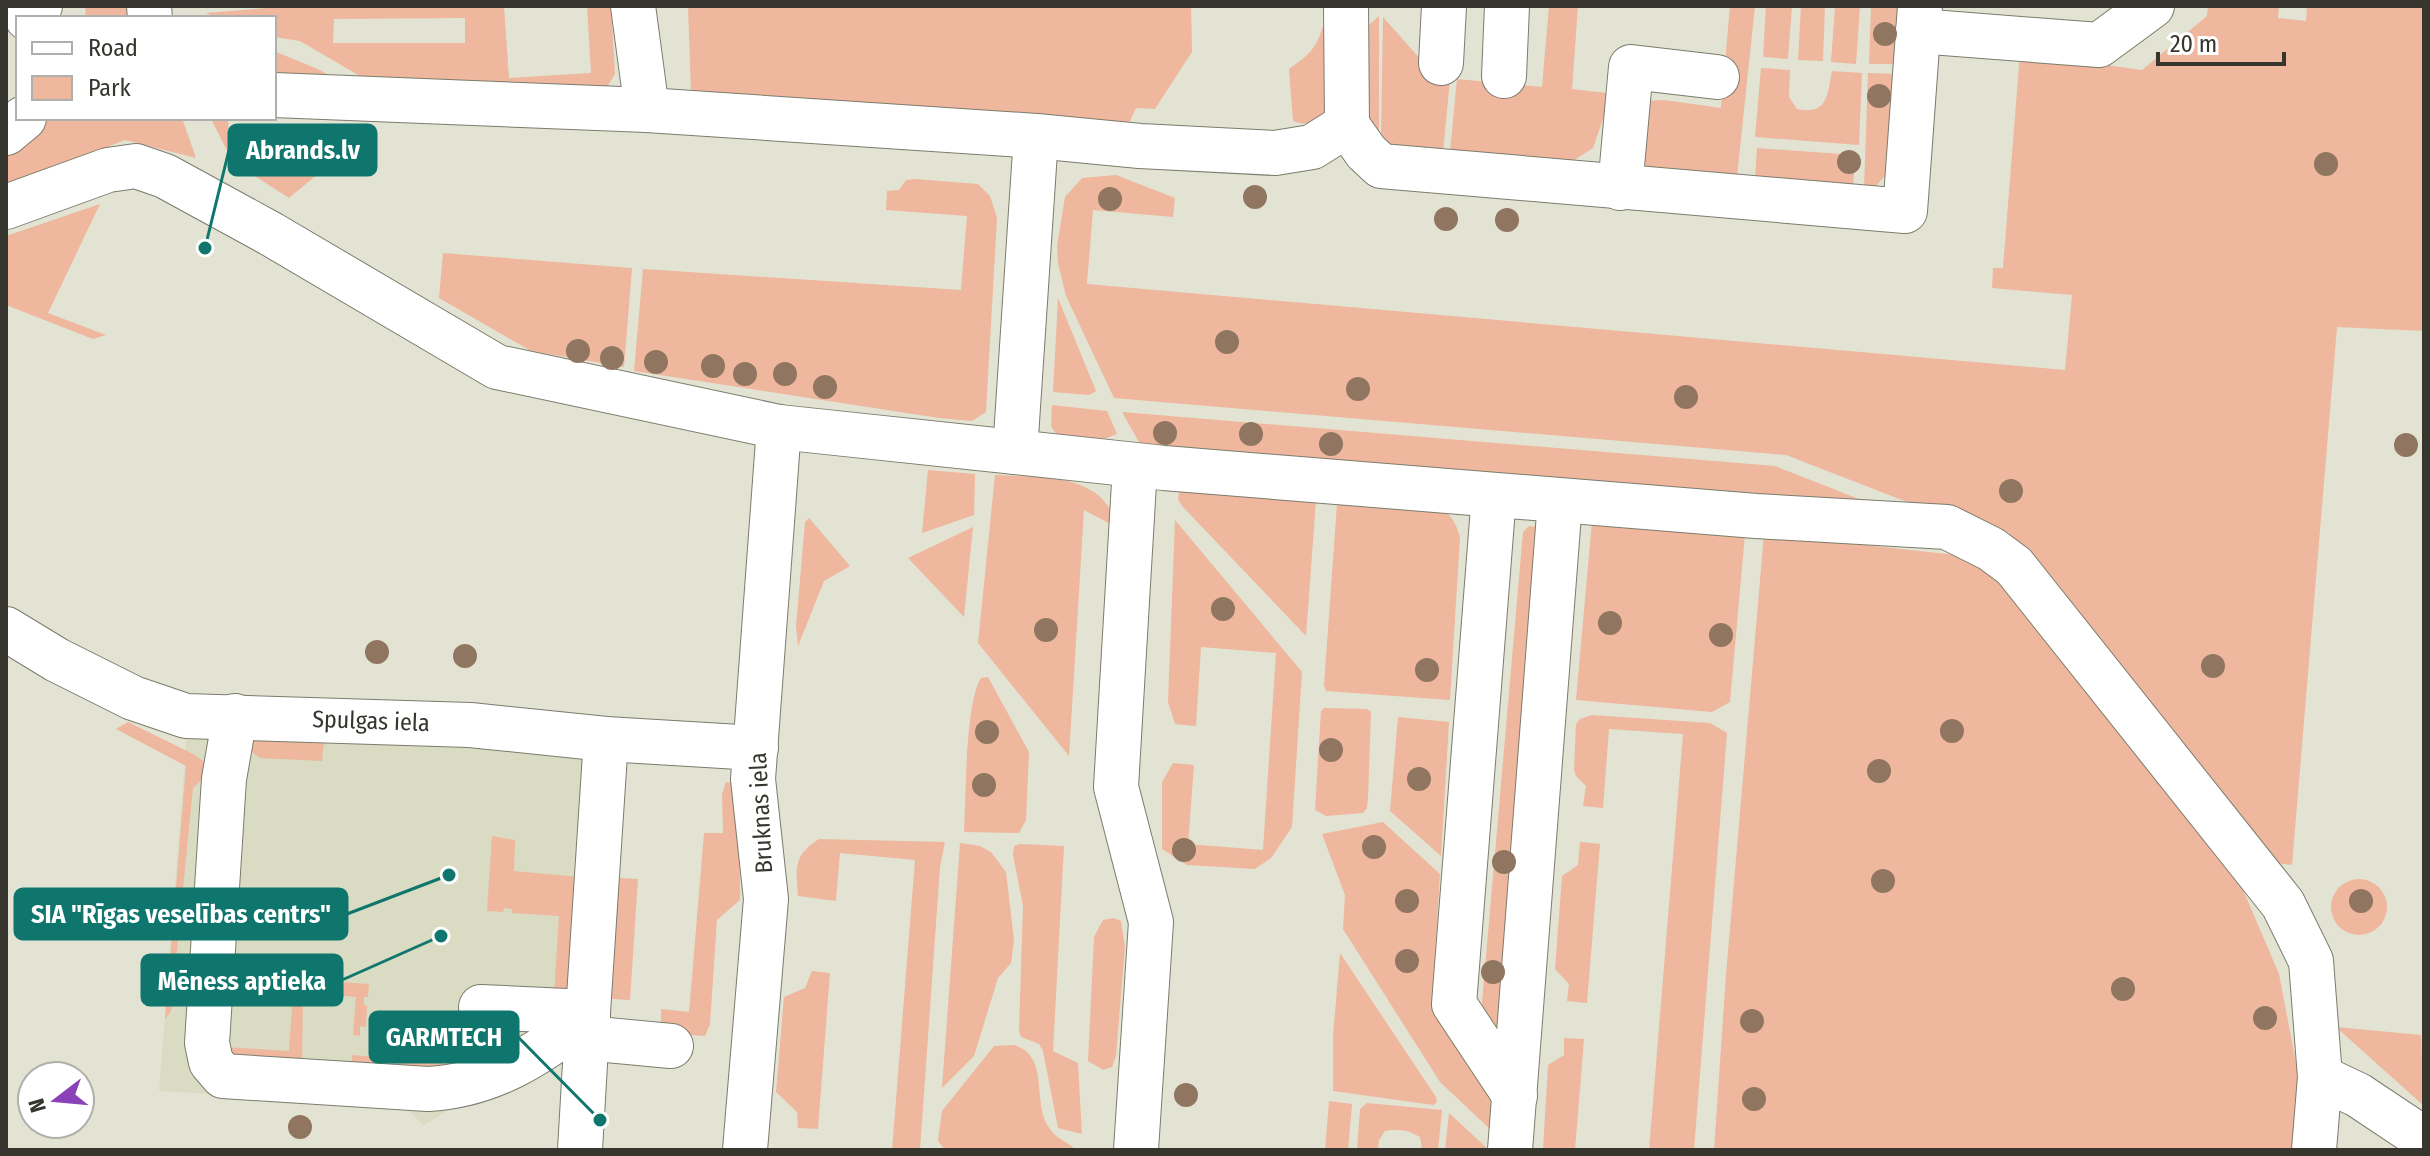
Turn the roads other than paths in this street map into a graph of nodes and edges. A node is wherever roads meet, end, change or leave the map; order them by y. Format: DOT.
graph roads {
  1 [pos="633,6"];
  2 [pos="1346,6"];
  3 [pos="1444,6"];
  4 [pos="1507,6"];
  5 [pos="2152,6"];
  6 [pos="1919,18"];
  7 [pos="1441,63"];
  8 [pos="1504,76"];
  9 [pos="1717,77"];
  10 [pos="276,95"];
  11 [pos="647,110"];
  12 [pos="22,120"];
  13 [pos="1347,125"];
  14 [pos="6,133"];
  15 [pos="1036,136"];
  16 [pos="1620,188"];
  17 [pos="6,207"];
  18 [pos="779,427"];
  19 [pos="1015,452"];
  20 [pos="1135,466"];
  21 [pos="1494,495"];
  22 [pos="1560,501"];
  23 [pos="6,629"];
  24 [pos="235,716"];
  25 [pos="606,739"];
  26 [pos="756,748"];
  27 [pos="481,1007"];
  28 [pos="587,1022"];
  29 [pos="671,1046"];
  30 [pos="2320,1077"];
  31 [pos="1515,1096"];
  32 [pos="2424,1139"];
  33 [pos="580,1150"];
  34 [pos="745,1150"];
  35 [pos="1136,1150"];
  36 [pos="1510,1150"];
  37 [pos="2314,1150"];
  1 -- 11 [label="street"];
  2 -- 13 [label="street"];
  3 -- 7 [label="street"];
  4 -- 8 [label="street"];
  5 -- 6 [label="street"];
  6 -- 16 [label="street"];
  9 -- 16 [label="street"];
  10 -- 11 [label="street"];
  11 -- 15 [label="street"];
  12 -- 14 [label="street"];
  13 -- 15 [label="street"];
  13 -- 16 [label="street"];
  15 -- 19 [label="street"];
  17 -- 18 [label="street"];
  18 -- 19 [label="street"];
  18 -- 26 [label="street, Bruknas iela"];
  19 -- 20 [label="street"];
  20 -- 21 [label="street"];
  20 -- 35 [label="street"];
  21 -- 22 [label="street"];
  21 -- 31 [label="street"];
  22 -- 30 [label="street"];
  22 -- 31 [label="street"];
  23 -- 24 [label="street, Spulgas iela"];
  24 -- 25 [label="street, Spulgas iela"];
  24 -- 28 [label="street"];
  25 -- 26 [label="street, Spulgas iela"];
  25 -- 28 [label="street"];
  26 -- 34 [label="street, Bruknas iela"];
  27 -- 28 [label="street"];
  28 -- 29 [label="street"];
  28 -- 33 [label="street"];
  30 -- 32 [label="street"];
  30 -- 37 [label="street"];
  31 -- 36 [label="street"];
}
